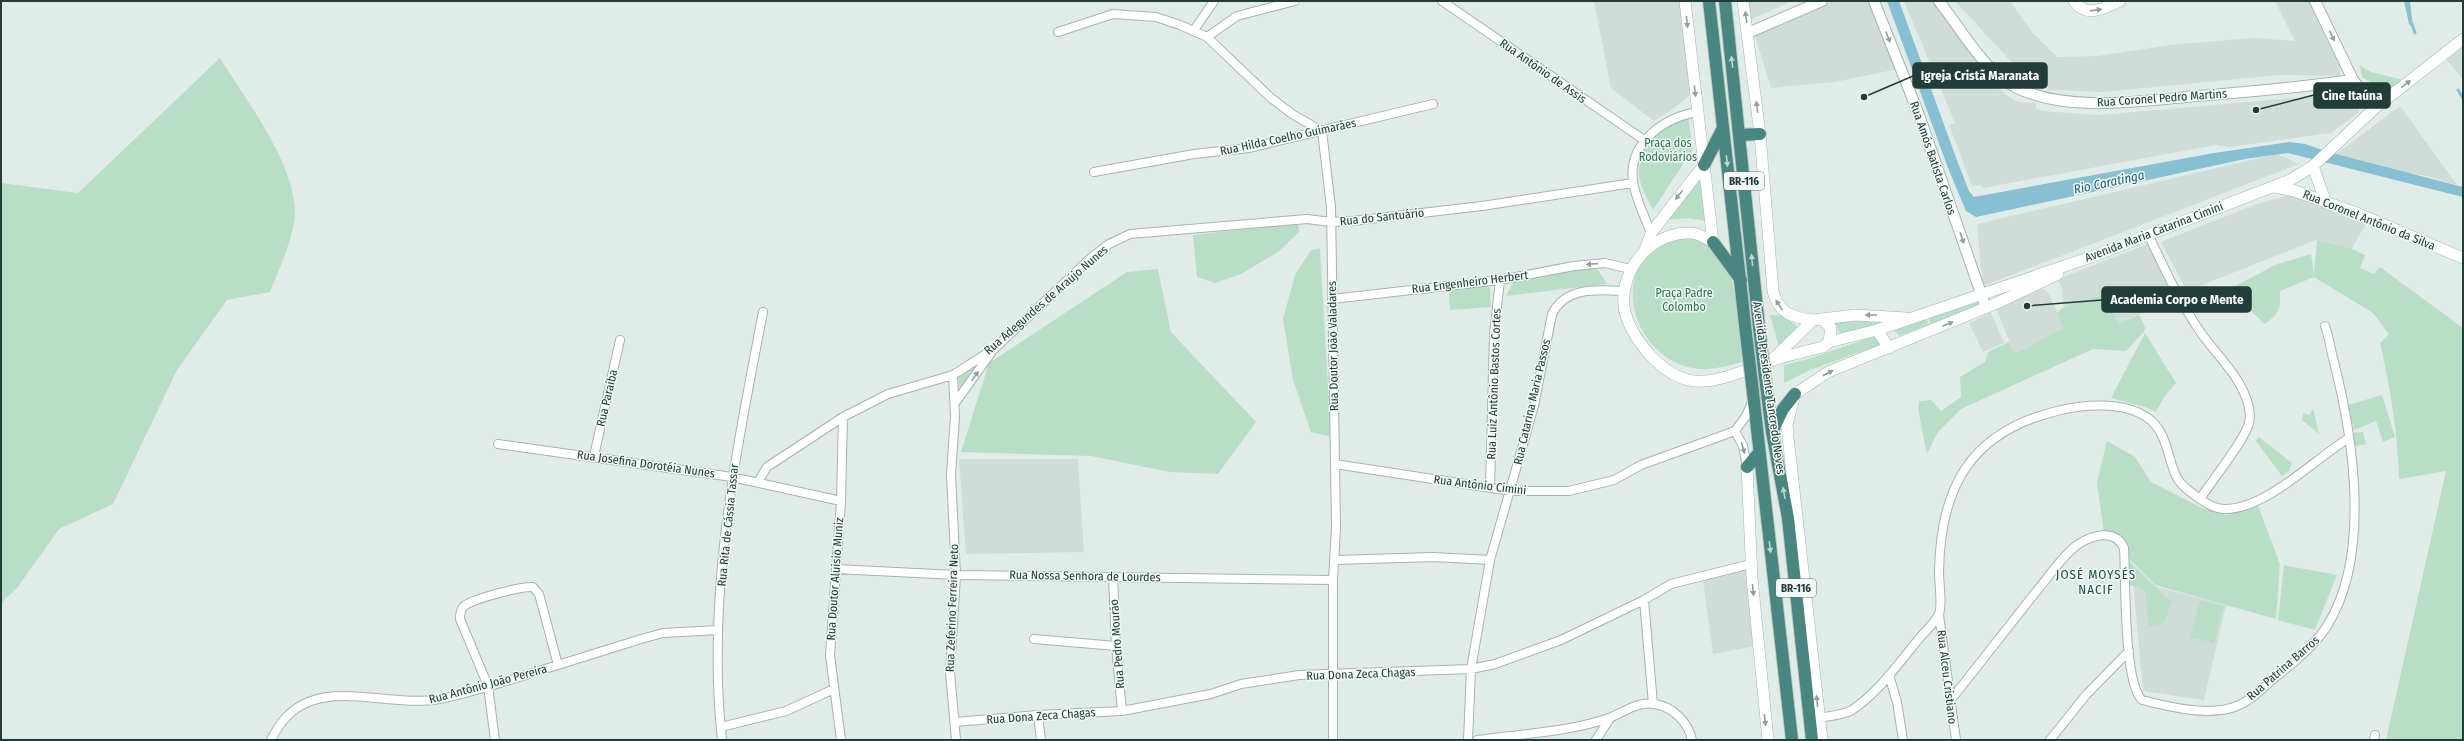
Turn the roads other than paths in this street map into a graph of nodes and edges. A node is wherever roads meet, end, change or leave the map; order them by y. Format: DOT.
graph roads {
  1 [pos="1214,1"];
  2 [pos="1295,1"];
  3 [pos="1442,1"];
  4 [pos="1685,1"];
  5 [pos="1708,1"];
  6 [pos="1725,1"];
  7 [pos="1743,1"];
  8 [pos="1822,1"];
  9 [pos="1874,1"];
  10 [pos="1939,1"];
  11 [pos="2074,1"];
  12 [pos="2120,1"];
  13 [pos="2315,1"];
  14 [pos="1194,30"];
  15 [pos="1058,32"];
  16 [pos="1748,34"];
  17 [pos="1207,37"];
  18 [pos="2463,39"];
  19 [pos="2353,80"];
  20 [pos="1433,104"];
  21 [pos="2375,108"];
  22 [pos="1698,112"];
  23 [pos="1723,128"];
  24 [pos="1322,131"];
  25 [pos="1760,134"];
  26 [pos="1740,135"];
  27 [pos="1644,140"];
  28 [pos="2315,164"];
  29 [pos="1704,165"];
  30 [pos="1094,172"];
  31 [pos="1633,183"];
  32 [pos="2274,187"];
  33 [pos="2326,203"];
  34 [pos="1331,222"];
  35 [pos="1651,233"];
  36 [pos="1130,234"];
  37 [pos="2149,236"];
  38 [pos="1713,242"];
  39 [pos="1645,250"];
  40 [pos="2091,257"];
  41 [pos="2463,258"];
  42 [pos="1630,269"];
  43 [pos="1500,280"];
  44 [pos="1741,281"];
  45 [pos="1624,291"];
  46 [pos="1981,294"];
  47 [pos="1332,299"];
  48 [pos="1986,308"];
  49 [pos="763,312"];
  50 [pos="1910,319"];
  51 [pos="1816,320"];
  52 [pos="2325,326"];
  53 [pos="1877,330"];
  54 [pos="1804,331"];
  55 [pos="620,340"];
  56 [pos="1829,342"];
  57 [pos="1815,348"];
  58 [pos="1889,348"];
  59 [pos="994,349"];
  60 [pos="1771,360"];
  61 [pos="953,375"];
  62 [pos="1795,394"];
  63 [pos="1753,401"];
  64 [pos="955,403"];
  65 [pos="843,417"];
  66 [pos="1735,431"];
  67 [pos="1772,432"];
  68 [pos="2349,438"];
  69 [pos="498,444"];
  70 [pos="1759,453"];
  71 [pos="594,456"];
  72 [pos="1335,464"];
  73 [pos="1747,467"];
  74 [pos="732,477"];
  75 [pos="758,482"];
  76 [pos="1490,488"];
  77 [pos="1511,491"];
  78 [pos="2200,500"];
  79 [pos="841,501"];
  80 [pos="1335,560"];
  81 [pos="1490,560"];
  82 [pos="1751,564"];
  83 [pos="836,569"];
  84 [pos="956,575"];
  85 [pos="1113,577"];
  86 [pos="1333,580"];
  87 [pos="1644,600"];
  88 [pos="1939,615"];
  89 [pos="718,630"];
  90 [pos="1034,639"];
  91 [pos="1116,646"];
  92 [pos="2129,652"];
  93 [pos="558,665"];
  94 [pos="1471,669"];
  95 [pos="1334,674"];
  96 [pos="1889,675"];
  97 [pos="488,686"];
  98 [pos="834,688"];
  99 [pos="1950,701"];
  100 [pos="1653,704"];
  101 [pos="1122,711"];
  102 [pos="1038,715"];
  103 [pos="1610,718"];
  104 [pos="1819,718"];
  105 [pos="955,722"];
  106 [pos="721,727"];
  107 [pos="271,740"];
  108 [pos="495,740"];
  109 [pos="722,740"];
  110 [pos="841,740"];
  111 [pos="956,740"];
  112 [pos="1041,740"];
  113 [pos="1333,740"];
  114 [pos="1468,740"];
  115 [pos="1477,740"];
  116 [pos="1596,740"];
  117 [pos="1692,740"];
  118 [pos="1768,740"];
  119 [pos="1792,740"];
  120 [pos="1812,740"];
  121 [pos="1822,740"];
  122 [pos="1903,740"];
  123 [pos="1956,740"];
  124 [pos="2050,740"];
  1 -- 14 [label="street"];
  2 -- 17 [label="street"];
  3 -- 27 [label="street, Rua Antônio de Assis"];
  4 -- 22 [label="main road, one-way"];
  5 -- 23 [label="highway, Avenida Presidente Tancredo Neves / BR-116"];
  26 -- 6 [label="highway, Avenida Presidente Tancredo Neves / BR-116, one-way"];
  16 -- 7 [label="main road, Avenida Presidente Tancredo Neves, one-way"];
  8 -- 16 [label="street"];
  9 -- 46 [label="street, Rua Amós Batista Carlos, one-way"];
  10 -- 19 [label="street, Rua Coronel Pedro Martins"];
  11 -- 12 [label="main road, one-way"];
  13 -- 19 [label="street, one-way"];
  14 -- 15 [label="street"];
  14 -- 17 [label="street"];
  25 -- 16 [label="main road, Avenida Presidente Tancredo Neves, one-way"];
  17 -- 24 [label="street"];
  21 -- 18 [label="main road, Avenida Maria Catarina Cimini, one-way"];
  19 -- 21 [label="street"];
  20 -- 24 [label="street, Rua Hilda Coelho Guimarães"];
  21 -- 28 [label="main road, Avenida Maria Catarina Cimini"];
  22 -- 27 [label="street"];
  22 -- 29 [label="main road"];
  23 -- 29 [label="highway"];
  23 -- 44 [label="highway, Avenida Presidente Tancredo Neves / BR-116, one-way"];
  24 -- 30 [label="street, Rua Hilda Coelho Guimarães"];
  24 -- 34 [label="street, Rua Doutor João Valadares"];
  25 -- 26 [label="highway"];
  51 -- 25 [label="main road, Avenida Presidente Tancredo Neves, one-way"];
  67 -- 26 [label="highway, Avenida Presidente Tancredo Neves / BR-116, one-way, bridge"];
  27 -- 31 [label="street"];
  28 -- 32 [label="main road, Avenida Maria Catarina Cimini"];
  28 -- 33 [label="main road"];
  29 -- 35 [label="main road, one-way"];
  29 -- 38 [label="main road"];
  31 -- 34 [label="street, Rua do Santuário"];
  31 -- 35 [label="street"];
  32 -- 33 [label="main road, Rua Coronel Antônio da Silva"];
  32 -- 37 [label="main road, Avenida Maria Catarina Cimini"];
  33 -- 41 [label="main road, Rua Coronel Antônio da Silva"];
  34 -- 36 [label="street, Rua do Santuário"];
  34 -- 47 [label="street, Rua Doutor João Valadares"];
  35 -- 39 [label="main road"];
  36 -- 59 [label="street, Rua Adegundes de Araújo Nunes"];
  37 -- 40 [label="main road, Avenida Maria Catarina Cimini"];
  37 -- 78 [label="street"];
  38 -- 39 [label="main road"];
  38 -- 44 [label="highway"];
  39 -- 42 [label="main road"];
  40 -- 46 [label="main road, Avenida Maria Catarina Cimini"];
  40 -- 48 [label="main road"];
  42 -- 43 [label="street, Rua Engenheiro Herbert, one-way"];
  42 -- 45 [label="main road, Avenida Maria Catarina Cimini"];
  43 -- 47 [label="street, Rua Engenheiro Herbert"];
  43 -- 76 [label="street, Rua Luiz Antônio Bastos Cortes"];
  44 -- 63 [label="highway, Avenida Presidente Tancredo Neves / BR-116, bridge"];
  45 -- 60 [label="main road, Avenida Maria Catarina Cimini"];
  45 -- 77 [label="street, Rua Catarina Maria Passos"];
  46 -- 48 [label="street, Rua Amós Batista Carlos"];
  46 -- 50 [label="main road, Avenida Maria Catarina Cimini"];
  47 -- 72 [label="street, Rua Doutor João Valadares"];
  58 -- 48 [label="main road, one-way"];
  49 -- 74 [label="street, Rua Rita de Cássia Tassar"];
  50 -- 51 [label="main road, Avenida Maria Catarina Cimini, one-way"];
  50 -- 53 [label="main road, Avenida Maria Catarina Cimini"];
  51 -- 54 [label="main road, Avenida Maria Catarina Cimini"];
  51 -- 56 [label="main road"];
  52 -- 68 [label="street"];
  53 -- 56 [label="main road, Avenida Maria Catarina Cimini"];
  53 -- 58 [label="main road"];
  54 -- 57 [label="main road"];
  54 -- 60 [label="main road, Avenida Maria Catarina Cimini"];
  55 -- 71 [label="street, Rua Paraíba"];
  56 -- 57 [label="main road, Avenida Maria Catarina Cimini"];
  57 -- 60 [label="main road, Avenida Maria Catarina Cimini"];
  62 -- 58 [label="main road, one-way"];
  59 -- 61 [label="street, Rua Adegundes de Araújo Nunes"];
  64 -- 59 [label="street, one-way"];
  61 -- 64 [label="street, Rua Zeferino Ferreira Neto"];
  61 -- 65 [label="street, Rua Adegundes de Araújo Nunes"];
  62 -- 67 [label="highway"];
  104 -- 62 [label="main road, Avenida Presidente Tancredo Neves, one-way"];
  63 -- 66 [label="street"];
  63 -- 70 [label="highway, Avenida Presidente Tancredo Neves / BR-116"];
  64 -- 84 [label="street, Rua Zeferino Ferreira Neto"];
  65 -- 75 [label="street, Rua Adegundes de Araújo Nunes"];
  65 -- 79 [label="street, Rua Doutor Aluísio Muniz"];
  66 -- 73 [label="street, one-way"];
  66 -- 77 [label="street, Rua Antônio Cimini"];
  120 -- 67 [label="highway, Avenida Presidente Tancredo Neves / BR-116, one-way"];
  68 -- 78 [label="street"];
  68 -- 92 [label="street, Rua Patrina Barros"];
  69 -- 71 [label="street, Rua Josefina Dorotéia Nunes"];
  70 -- 73 [label="highway"];
  70 -- 119 [label="highway, Avenida Presidente Tancredo Neves / BR-116, one-way"];
  71 -- 74 [label="street, Rua Josefina Dorotéia Nunes"];
  72 -- 76 [label="street, Rua Antônio Cimini"];
  72 -- 80 [label="street, Rua Doutor João Valadares"];
  73 -- 82 [label="main road"];
  74 -- 75 [label="street, Rua Josefina Dorotéia Nunes"];
  74 -- 89 [label="street, Rua Rita de Cássia Tassar"];
  75 -- 79 [label="street, Rua Josefina Dorotéia Nunes"];
  76 -- 77 [label="street, Rua Antônio Cimini"];
  77 -- 81 [label="street"];
  78 -- 88 [label="street, Rua Alceu Cristiano"];
  79 -- 83 [label="street, Rua Doutor Aluísio Muniz"];
  80 -- 81 [label="street"];
  80 -- 86 [label="street, Rua Doutor João Valadares"];
  81 -- 94 [label="street"];
  82 -- 87 [label="street, Rua Dona Zeca Chagas"];
  82 -- 118 [label="main road, one-way"];
  83 -- 84 [label="street, Rua Nossa Senhora de Lourdes"];
  83 -- 98 [label="street, Rua Doutor Aluísio Muniz"];
  84 -- 85 [label="street, Rua Nossa Senhora de Lourdes"];
  84 -- 105 [label="street, Rua Zeferino Ferreira Neto"];
  85 -- 86 [label="street, Rua Nossa Senhora de Lourdes"];
  85 -- 91 [label="street, Rua Pedro Mourão"];
  86 -- 95 [label="street, Rua Doutor João Valadares"];
  87 -- 94 [label="street, Rua Dona Zeca Chagas"];
  87 -- 100 [label="street"];
  88 -- 96 [label="street"];
  88 -- 99 [label="street, Rua Alceu Cristiano"];
  89 -- 93 [label="street, Rua Antônio João Pereira"];
  89 -- 106 [label="street, Rua Rita de Cássia Tassar"];
  90 -- 91 [label="street"];
  91 -- 101 [label="street, Rua Pedro Mourão"];
  92 -- 99 [label="street, Rua Patrina Barros"];
  92 -- 124 [label="street"];
  93 -- 97 [label="street, Rua Antônio João Pereira"];
  93 -- 97 [label="street"];
  94 -- 95 [label="street, Rua Dona Zeca Chagas"];
  94 -- 114 [label="street"];
  95 -- 101 [label="street, Rua Dona Zeca Chagas"];
  95 -- 113 [label="street, Rua Doutor João Valadares"];
  96 -- 104 [label="street"];
  96 -- 122 [label="street"];
  97 -- 107 [label="street, Rua Antônio João Pereira"];
  97 -- 108 [label="street"];
  98 -- 106 [label="street"];
  98 -- 110 [label="street, Rua Doutor Aluísio Muniz"];
  99 -- 123 [label="street, Rua Alceu Cristiano"];
  100 -- 103 [label="street"];
  100 -- 117 [label="street"];
  101 -- 102 [label="street, Rua Dona Zeca Chagas"];
  102 -- 105 [label="street, Rua Dona Zeca Chagas"];
  102 -- 112 [label="street"];
  103 -- 115 [label="street"];
  103 -- 116 [label="street"];
  104 -- 121 [label="main road, Avenida Presidente Tancredo Neves"];
  105 -- 111 [label="street, Rua Zeferino Ferreira Neto"];
  106 -- 109 [label="street, Rua Rita de Cássia Tassar"];
}
